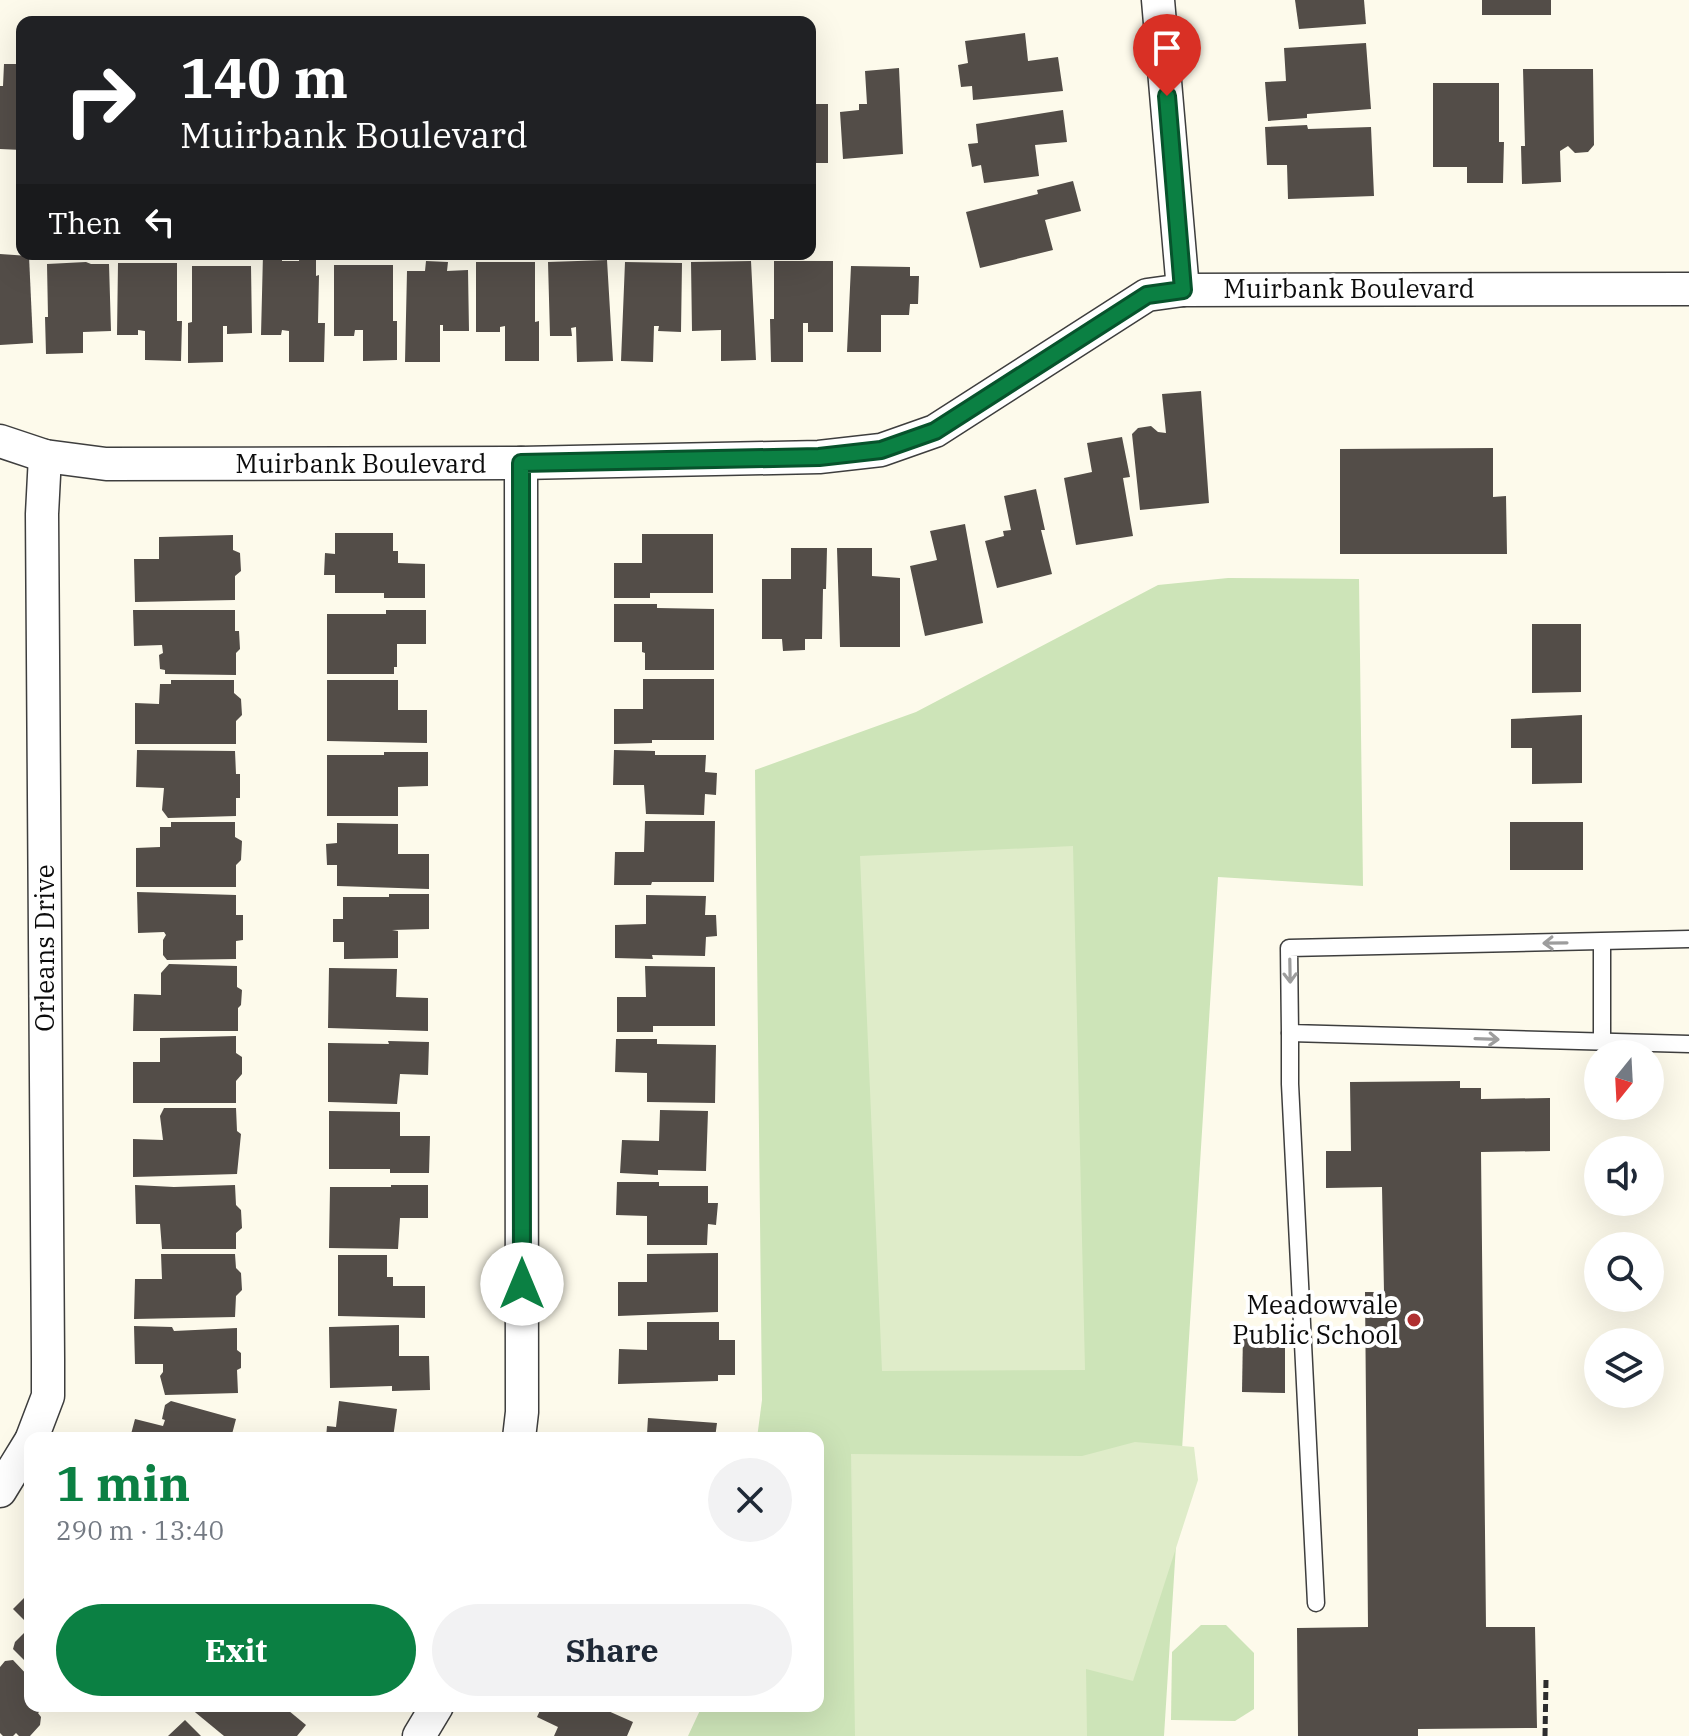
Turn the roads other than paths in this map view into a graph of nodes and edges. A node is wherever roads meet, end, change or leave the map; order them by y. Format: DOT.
graph roads {
  1 [pos="1158,0"];
  2 [pos="1689,289"];
  3 [pos="1183,290"];
  4 [pos="0,441"];
  5 [pos="45,456"];
  6 [pos="521,463"];
  7 [pos="1689,939"];
  8 [pos="1602,942"];
  9 [pos="1290,1033"];
  10 [pos="1602,1040"];
  11 [pos="1584,1041"];
  12 [pos="1664,1043"];
  13 [pos="1689,1044"];
  14 [pos="34,1432"];
  15 [pos="520,1432"];
  16 [pos="24,1452"];
  17 [pos="0,1491"];
  18 [pos="1316,1603"];
  19 [pos="433,1712"];
  20 [pos="419,1736"];
  1 -- 3 [label="street"];
  2 -- 3 [label="street, Muirbank Boulevard"];
  3 -- 6 [label="street, Muirbank Boulevard"];
  4 -- 5 [label="street, Muirbank Boulevard"];
  5 -- 6 [label="street, Muirbank Boulevard"];
  5 -- 14 [label="street, Orleans Drive"];
  6 -- 15 [label="street"];
  7 -- 8 [label="lane"];
  8 -- 9 [label="lane, one-way"];
  8 -- 10 [label="lane"];
  9 -- 11 [label="lane, one-way"];
  9 -- 18 [label="lane"];
  12 -- 13 [label="lane"];
  16 -- 17 [label="street, Orleans Drive"];
  19 -- 20 [label="street"];
}
